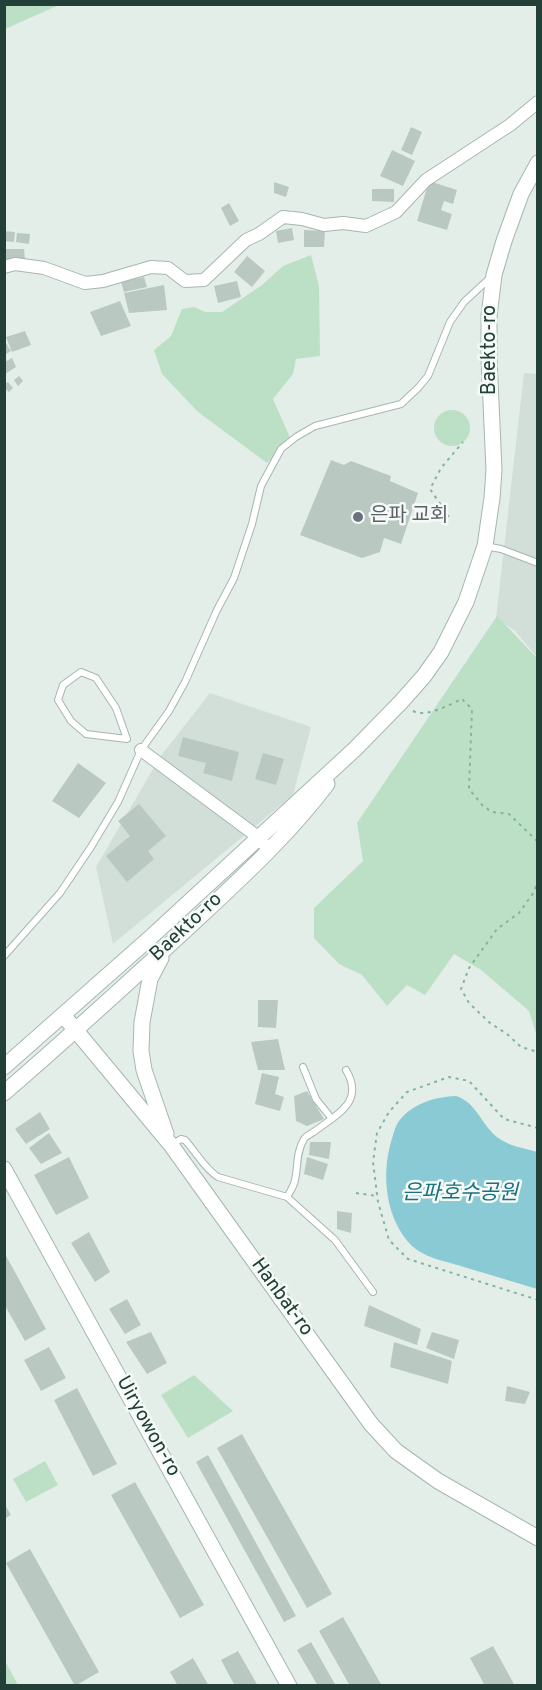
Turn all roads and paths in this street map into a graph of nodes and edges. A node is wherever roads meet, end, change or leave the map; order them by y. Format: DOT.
graph roads {
  1 [pos="537,102"];
  2 [pos="537,163"];
  3 [pos="4,267"];
  4 [pos="494,275"];
  5 [pos="463,442"];
  6 [pos="449,517"];
  7 [pos="485,546"];
  8 [pos="537,563"];
  9 [pos="401,702"];
  10 [pos="127,739"];
  11 [pos="355,749"];
  12 [pos="141,750"];
  13 [pos="258,837"];
  14 [pos="537,842"];
  15 [pos="269,849"];
  16 [pos="537,879"];
  17 [pos="178,937"];
  18 [pos="4,956"];
  19 [pos="63,1015"];
  20 [pos="76,1031"];
  21 [pos="537,1052"];
  22 [pos="4,1067"];
  23 [pos="303,1067"];
  24 [pos="346,1070"];
  25 [pos="4,1093"];
  26 [pos="332,1119"];
  27 [pos="537,1128"];
  28 [pos="171,1145"];
  29 [pos="4,1169"];
  30 [pos="356,1192"];
  31 [pos="377,1196"];
  32 [pos="287,1197"];
  33 [pos="373,1292"];
  34 [pos="537,1300"];
  35 [pos="537,1538"];
  36 [pos="289,1686"];
  1 -- 3 [label="street"];
  2 -- 4 [label="street, Baekto-ro"];
  4 -- 7 [label="street, Baekto-ro"];
  4 -- 12 [label="lane"];
  5 -- 6 [label="path"];
  7 -- 8 [label="lane"];
  7 -- 9 [label="street, Baekto-ro"];
  9 -- 11 [label="street, Baekto-ro"];
  9 -- 14 [label="path"];
  10 -- 10 [label="lane"];
  11 -- 13 [label="street, Baekto-ro"];
  11 -- 15 [label="street, Baekto-ro"];
  12 -- 13 [label="street"];
  12 -- 18 [label="lane"];
  13 -- 15 [label="street"];
  13 -- 19 [label="street, Baekto-ro"];
  15 -- 17 [label="street, Baekto-ro"];
  16 -- 21 [label="path"];
  17 -- 20 [label="street, Baekto-ro"];
  17 -- 28 [label="street"];
  19 -- 20 [label="street, Hanbat-ro"];
  19 -- 22 [label="street, Baekto-ro"];
  20 -- 25 [label="street, Baekto-ro"];
  20 -- 28 [label="street, Hanbat-ro"];
  23 -- 26 [label="lane"];
  24 -- 26 [label="lane"];
  26 -- 32 [label="lane"];
  27 -- 31 [label="path"];
  28 -- 32 [label="lane"];
  28 -- 35 [label="street, Hanbat-ro"];
  29 -- 36 [label="street, Uiryowon-ro"];
  30 -- 31 [label="path"];
  31 -- 34 [label="path"];
  32 -- 33 [label="lane"];
}
